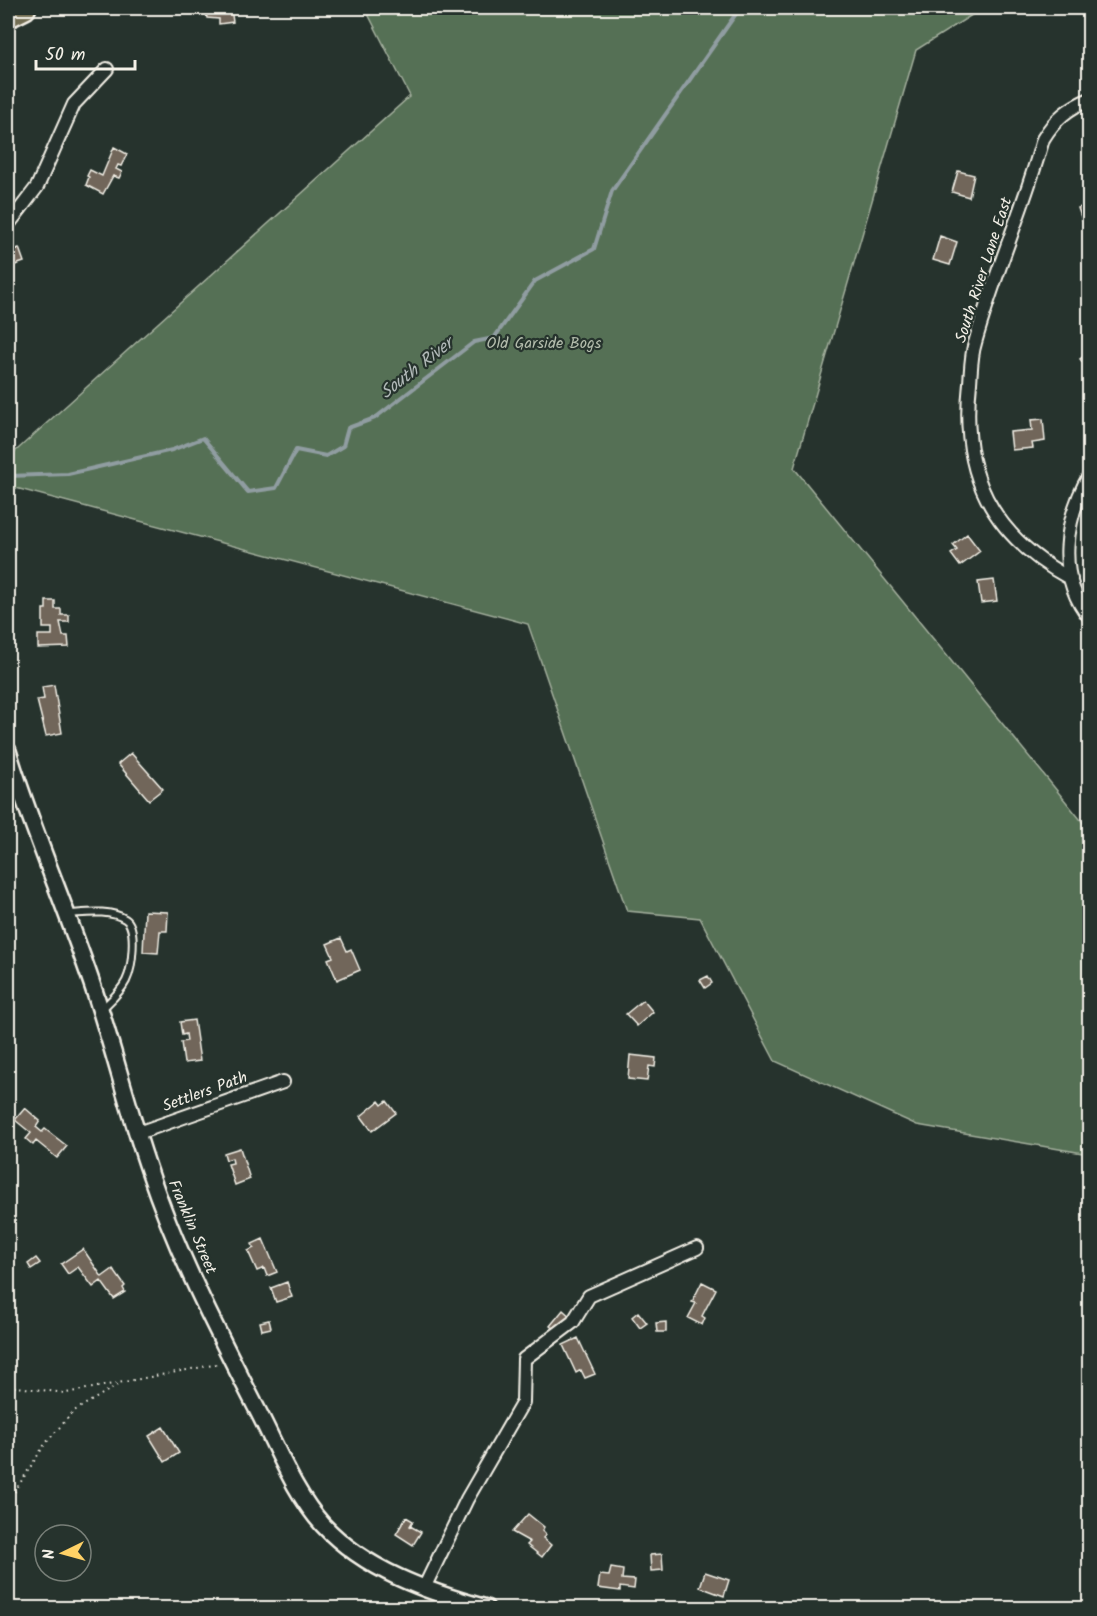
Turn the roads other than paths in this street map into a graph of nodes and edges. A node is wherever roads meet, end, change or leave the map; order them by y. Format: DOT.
graph roads {
  1 [pos="24,8"];
  2 [pos="8,15"];
  3 [pos="107,69"];
  4 [pos="1089,99"];
  5 [pos="8,225"];
  6 [pos="1089,474"];
  7 [pos="1071,579"];
  8 [pos="1089,618"];
  9 [pos="8,751"];
  10 [pos="66,915"];
  11 [pos="101,1010"];
  12 [pos="283,1082"];
  13 [pos="138,1133"];
  14 [pos="697,1248"];
  15 [pos="424,1588"];
  16 [pos="486,1608"];
  1 -- 2 [label="highway"];
  3 -- 5 [label="street"];
  4 -- 7 [label="street, South River Lane East"];
  6 -- 7 [label="street"];
  7 -- 8 [label="street"];
  9 -- 10 [label="street, Franklin Street"];
  10 -- 11 [label="street, Franklin Street"];
  10 -- 11 [label="lane"];
  11 -- 13 [label="street, Franklin Street"];
  12 -- 13 [label="street, Settlers Path"];
  13 -- 15 [label="street, Franklin Street"];
  14 -- 15 [label="street"];
  15 -- 16 [label="street, Franklin Street"];
}
